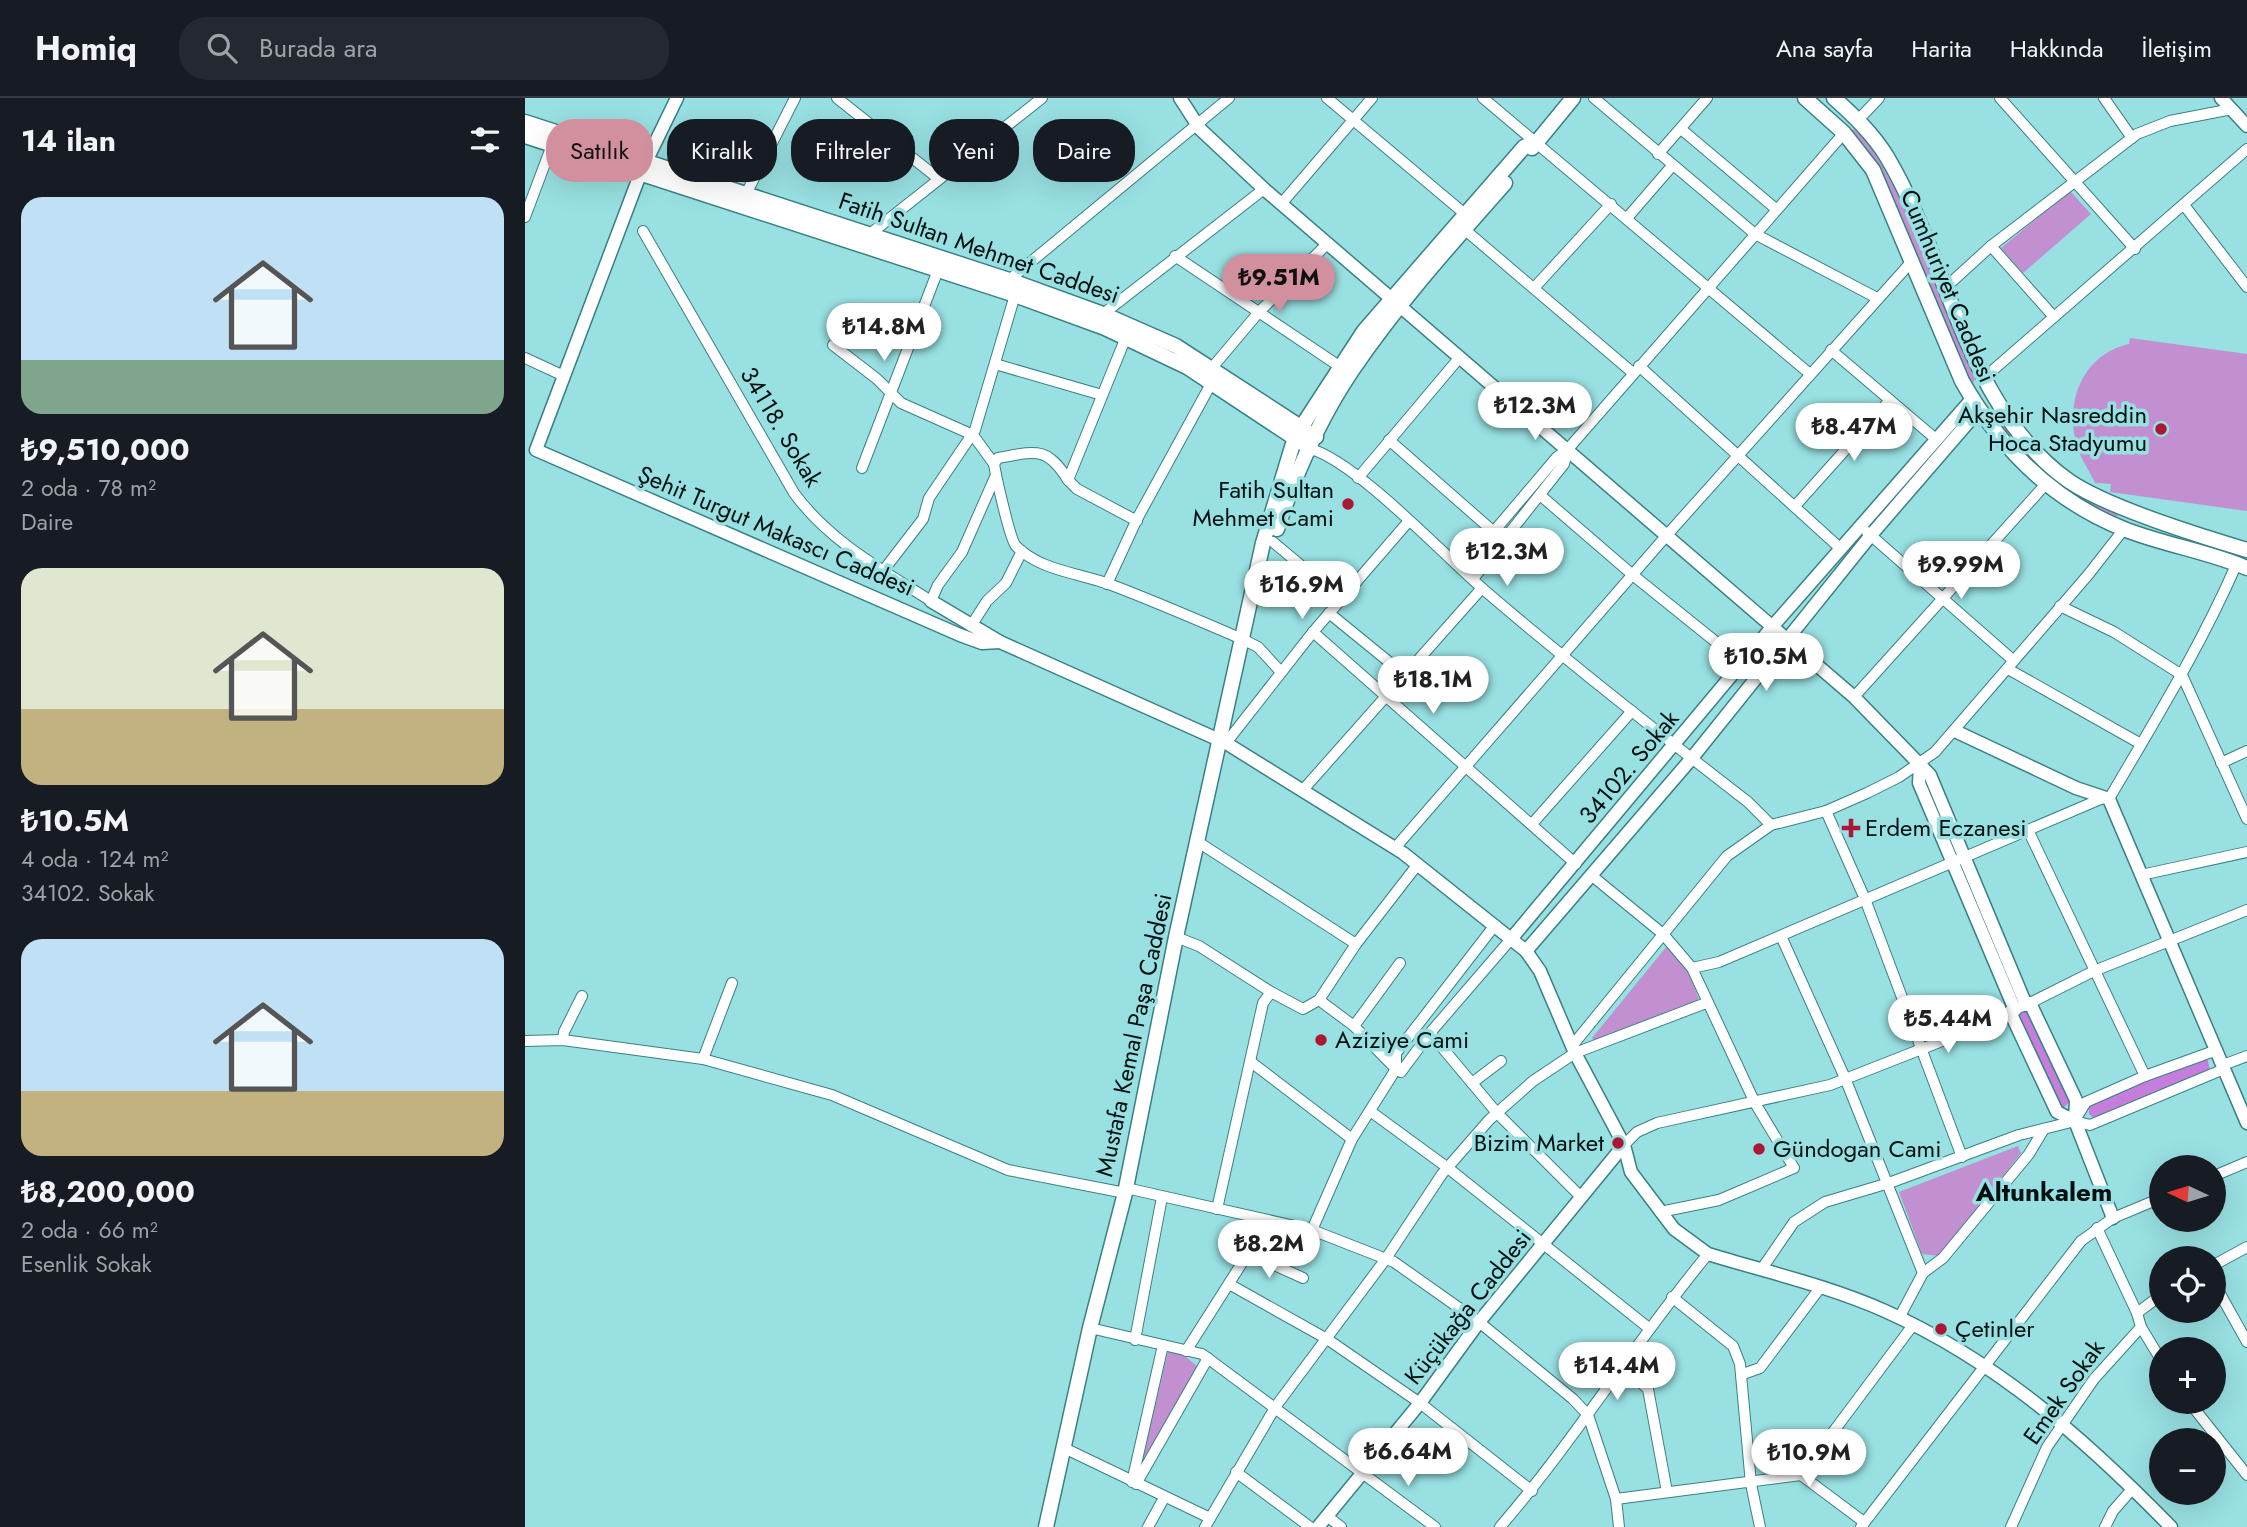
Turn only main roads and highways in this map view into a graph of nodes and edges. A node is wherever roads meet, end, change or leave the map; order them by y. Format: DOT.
graph roads {
  1 [pos="1573,98"];
  2 [pos="1805,98"];
  3 [pos="1834,98"];
  4 [pos="1858,120"];
  5 [pos="525,122"];
  6 [pos="546,130"];
  7 [pos="1844,133"];
  8 [pos="525,136"];
  9 [pos="1534,142"];
  10 [pos="546,143"];
  11 [pos="653,169"];
  12 [pos="653,169"];
  13 [pos="868,241"];
  14 [pos="1396,302"];
  15 [pos="1212,376"];
  16 [pos="1987,384"];
  17 [pos="1975,405"];
  18 [pos="1298,432"];
  19 [pos="1317,446"];
  20 [pos="2130,509"];
  21 [pos="2124,529"];
  22 [pos="1268,547"];
  23 [pos="2245,549"];
  24 [pos="2242,566"];
  25 [pos="1047,1526"];
  1 -- 9 [label="main road, Mustafa Kemal Paşa Caddesi"];
  2 -- 7 [label="main road, Cumhuriyet Caddesi"];
  3 -- 4 [label="main road, Cumhuriyet Caddesi"];
  4 -- 7 [label="main road"];
  4 -- 16 [label="main road, Cumhuriyet Caddesi"];
  5 -- 6 [label="main road, Fatih Sultan Mehmet Caddesi"];
  7 -- 17 [label="main road, Cumhuriyet Caddesi"];
  8 -- 10 [label="main road, Fatih Sultan Mehmet Caddesi"];
  9 -- 14 [label="main road, Mustafa Kemal Paşa Caddesi"];
  9 -- 14 [label="main road, Mustafa Kemal Paşa Caddesi"];
  11 -- 13 [label="main road, Fatih Sultan Mehmet Caddesi"];
  12 -- 13 [label="main road, Fatih Sultan Mehmet Caddesi"];
  13 -- 15 [label="main road, Fatih Sultan Mehmet Caddesi"];
  13 -- 15 [label="main road, Fatih Sultan Mehmet Caddesi"];
  14 -- 18 [label="main road, Mustafa Kemal Paşa Caddesi"];
  14 -- 19 [label="main road, Mustafa Kemal Paşa Caddesi"];
  15 -- 18 [label="main road, Fatih Sultan Mehmet Caddesi"];
  16 -- 17 [label="main road"];
  16 -- 20 [label="main road, Cumhuriyet Caddesi"];
  17 -- 21 [label="main road, Cumhuriyet Caddesi"];
  18 -- 19 [label="main road, Fatih Sultan Mehmet Caddesi"];
  18 -- 22 [label="main road, Mustafa Kemal Paşa Caddesi"];
  19 -- 22 [label="main road, Mustafa Kemal Paşa Caddesi"];
  20 -- 21 [label="main road"];
  20 -- 23 [label="main road, Cumhuriyet Caddesi"];
  21 -- 24 [label="main road, Cumhuriyet Caddesi"];
  22 -- 25 [label="main road, Mustafa Kemal Paşa Caddesi"];
  23 -- 24 [label="main road"];
}
